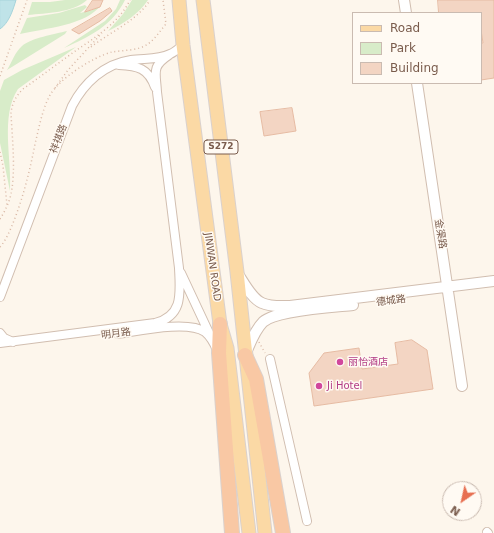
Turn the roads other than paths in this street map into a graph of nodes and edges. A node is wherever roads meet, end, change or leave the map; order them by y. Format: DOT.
graph roads {
  1 [pos="179,0"];
  2 [pos="203,0"];
  3 [pos="404,0"];
  4 [pos="406,12"];
  5 [pos="183,45"];
  6 [pos="169,54"];
  7 [pos="115,65"];
  8 [pos="417,84"];
  9 [pos="157,92"];
  10 [pos="179,268"];
  11 [pos="237,272"];
  12 [pos="494,281"];
  13 [pos="494,288"];
  14 [pos="449,290"];
  15 [pos="0,297"];
  16 [pos="288,309"];
  17 [pos="220,324"];
  18 [pos="0,334"];
  19 [pos="211,338"];
  20 [pos="14,342"];
  21 [pos="0,344"];
  22 [pos="0,348"];
  23 [pos="219,353"];
  24 [pos="245,355"];
  25 [pos="270,359"];
  26 [pos="462,386"];
  27 [pos="307,521"];
  28 [pos="232,533"];
  29 [pos="250,533"];
  30 [pos="265,533"];
  31 [pos="283,533"];
  1 -- 5 [label="main road, JINWAN ROAD / S272"];
  2 -- 11 [label="main road, S272"];
  3 -- 4 [label="street"];
  5 -- 6 [label="street, 祥祺路"];
  5 -- 17 [label="main road, JINWAN ROAD / S272"];
  6 -- 7 [label="street, 祥祺路"];
  6 -- 9 [label="street"];
  7 -- 9 [label="street"];
  7 -- 15 [label="street, 祥祺路"];
  8 -- 14 [label="street, 金渠路"];
  9 -- 10 [label="street"];
  10 -- 19 [label="street"];
  10 -- 20 [label="street, 明月路"];
  11 -- 16 [label="street"];
  11 -- 24 [label="main road, S272"];
  12 -- 14 [label="street, 德城路"];
  13 -- 14 [label="street, 德城路"];
  14 -- 16 [label="street, 德城路"];
  14 -- 26 [label="street, 金渠路"];
  16 -- 24 [label="street"];
  17 -- 23 [label="highway"];
  17 -- 29 [label="main road, JINWAN ROAD / S272"];
  18 -- 20 [label="street"];
  19 -- 22 [label="street, 明月路"];
  19 -- 23 [label="street"];
  20 -- 21 [label="street, 明月路"];
  23 -- 28 [label="highway"];
  24 -- 30 [label="main road, S272"];
  24 -- 31 [label="highway"];
  25 -- 27 [label="street"];
}
